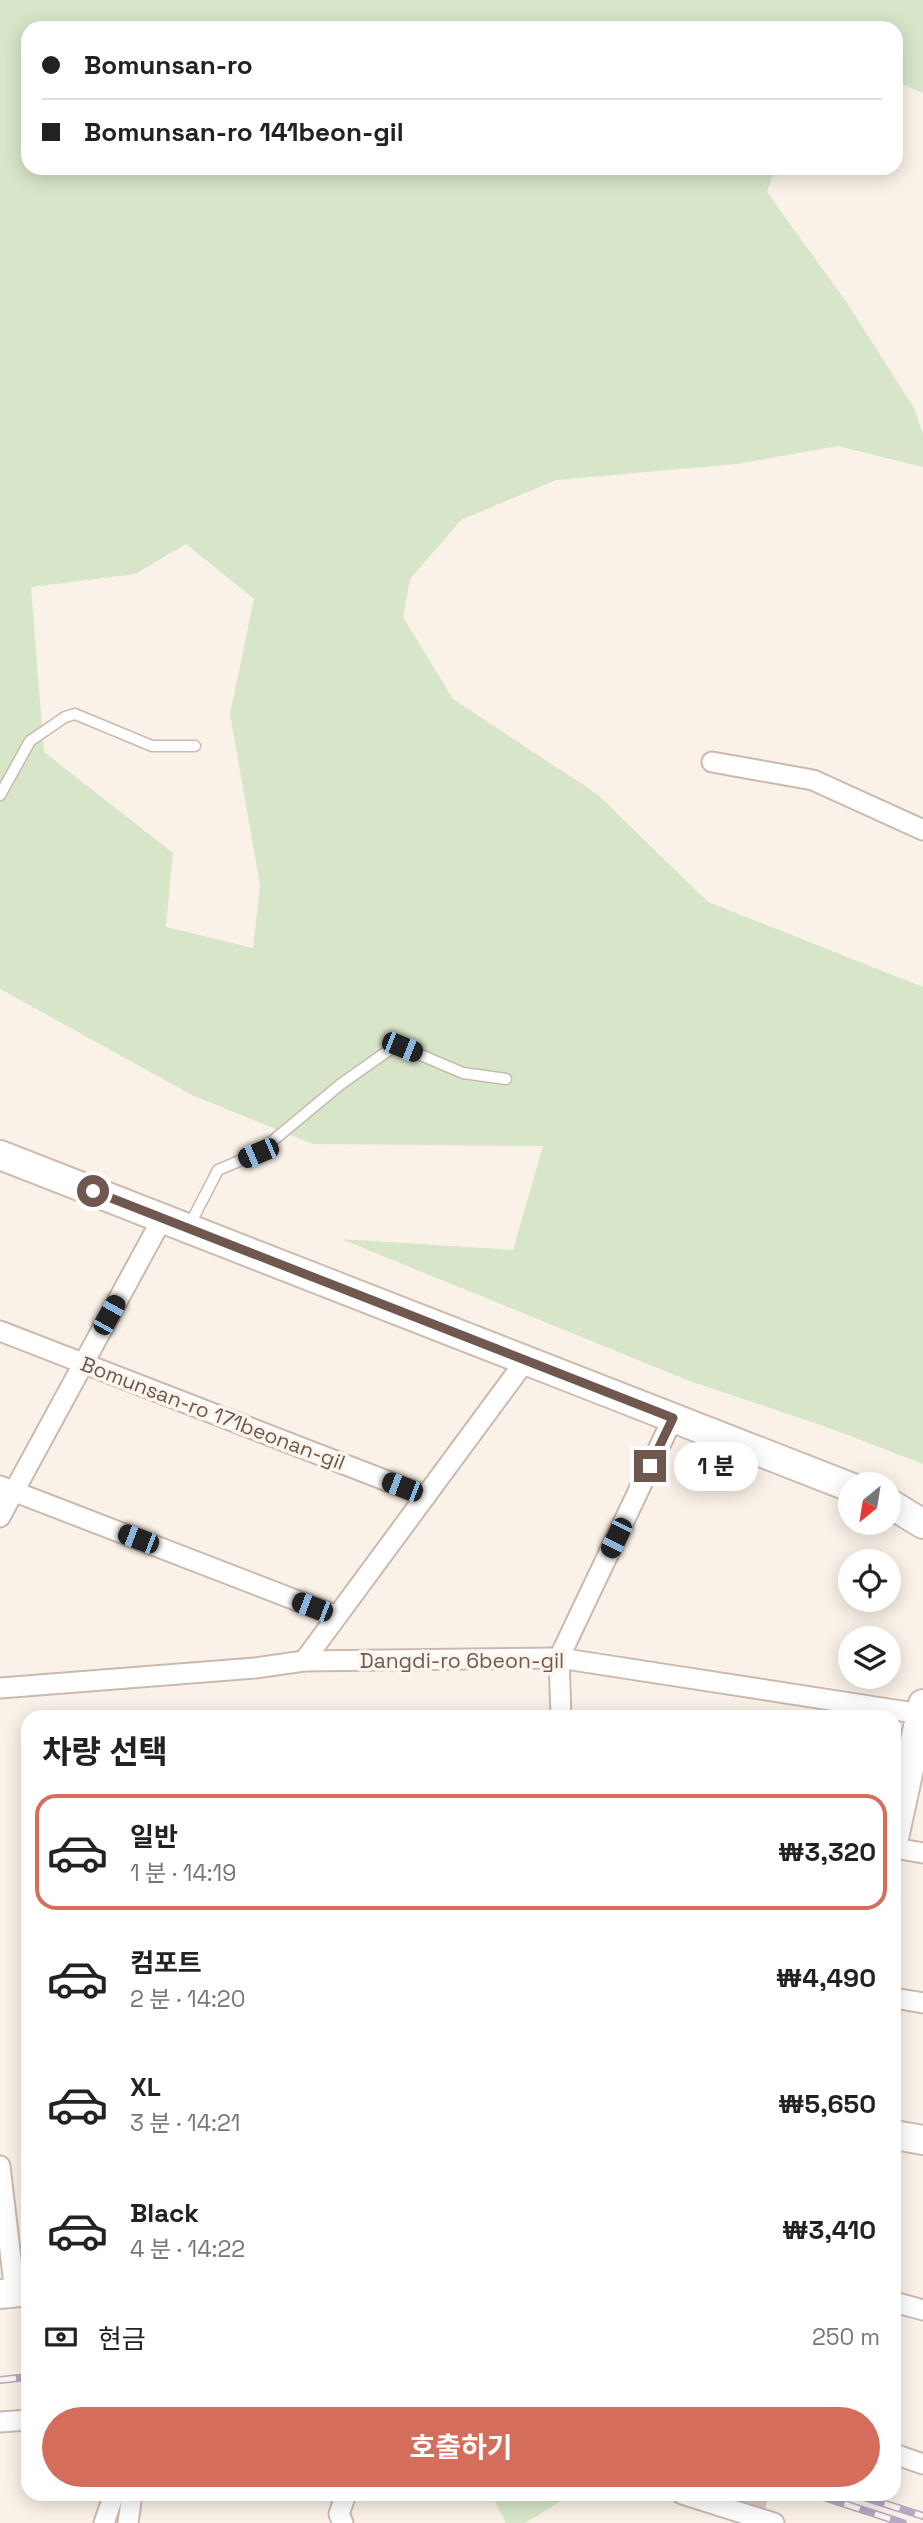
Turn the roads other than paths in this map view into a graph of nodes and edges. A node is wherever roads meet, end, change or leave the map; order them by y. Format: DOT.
graph roads {
  1 [pos="195,746"];
  2 [pos="712,762"];
  3 [pos="0,795"];
  4 [pos="923,830"];
  5 [pos="506,1079"];
  6 [pos="0,1155"];
  7 [pos="175,1223"];
  8 [pos="0,1331"];
  9 [pos="526,1360"];
  10 [pos="83,1363"];
  11 [pos="673,1418"];
  12 [pos="838,1483"];
  13 [pos="7,1489"];
  14 [pos="426,1496"];
  15 [pos="901,1506"];
  16 [pos="901,1510"];
  17 [pos="923,1512"];
  18 [pos="0,1517"];
  19 [pos="923,1524"];
  20 [pos="337,1616"];
  21 [pos="559,1658"];
  22 [pos="304,1661"];
  23 [pos="0,1688"];
  24 [pos="922,1709"];
  25 [pos="562,1710"];
  26 [pos="901,1806"];
  27 [pos="901,1849"];
  28 [pos="923,1853"];
  29 [pos="901,1999"];
  30 [pos="923,2003"];
  31 [pos="901,2136"];
  32 [pos="923,2140"];
  33 [pos="0,2166"];
  34 [pos="14,2293"];
  35 [pos="901,2304"];
  36 [pos="923,2310"];
  37 [pos="21,2421"];
  38 [pos="0,2423"];
  39 [pos="901,2456"];
  40 [pos="923,2464"];
  41 [pos="112,2501"];
  42 [pos="131,2501"];
  43 [pos="337,2501"];
  44 [pos="343,2501"];
  45 [pos="702,2501"];
  46 [pos="754,2519"];
  47 [pos="104,2523"];
  48 [pos="128,2523"];
  49 [pos="329,2523"];
  50 [pos="343,2523"];
  1 -- 3 [label="lane"];
  2 -- 4 [label="street"];
  5 -- 7 [label="lane"];
  6 -- 7 [label="main road"];
  7 -- 9 [label="main road"];
  7 -- 10 [label="street"];
  8 -- 10 [label="street, Bomunsan-ro 171beonan-gil"];
  9 -- 11 [label="main road"];
  9 -- 14 [label="street"];
  10 -- 13 [label="street"];
  10 -- 14 [label="street, Bomunsan-ro 171beonan-gil"];
  11 -- 12 [label="main road"];
  11 -- 21 [label="street"];
  13 -- 18 [label="street"];
  13 -- 20 [label="street"];
  14 -- 20 [label="street"];
  15 -- 17 [label="main road"];
  16 -- 19 [label="main road"];
  20 -- 22 [label="street"];
  21 -- 22 [label="street, Dangdi-ro 6beon-gil"];
  21 -- 24 [label="street, Dangdi-ro 6beon-gil"];
  21 -- 25 [label="street"];
  22 -- 23 [label="street, Dangdi-ro 6beon-gil"];
  24 -- 26 [label="main road"];
  27 -- 28 [label="street"];
  29 -- 30 [label="street"];
  31 -- 32 [label="main road"];
  33 -- 34 [label="street"];
  35 -- 36 [label="street"];
  37 -- 38 [label="street"];
  39 -- 40 [label="street"];
  41 -- 47 [label="street"];
  42 -- 48 [label="street"];
  43 -- 49 [label="street"];
  44 -- 50 [label="street"];
  45 -- 46 [label="street"];
}
